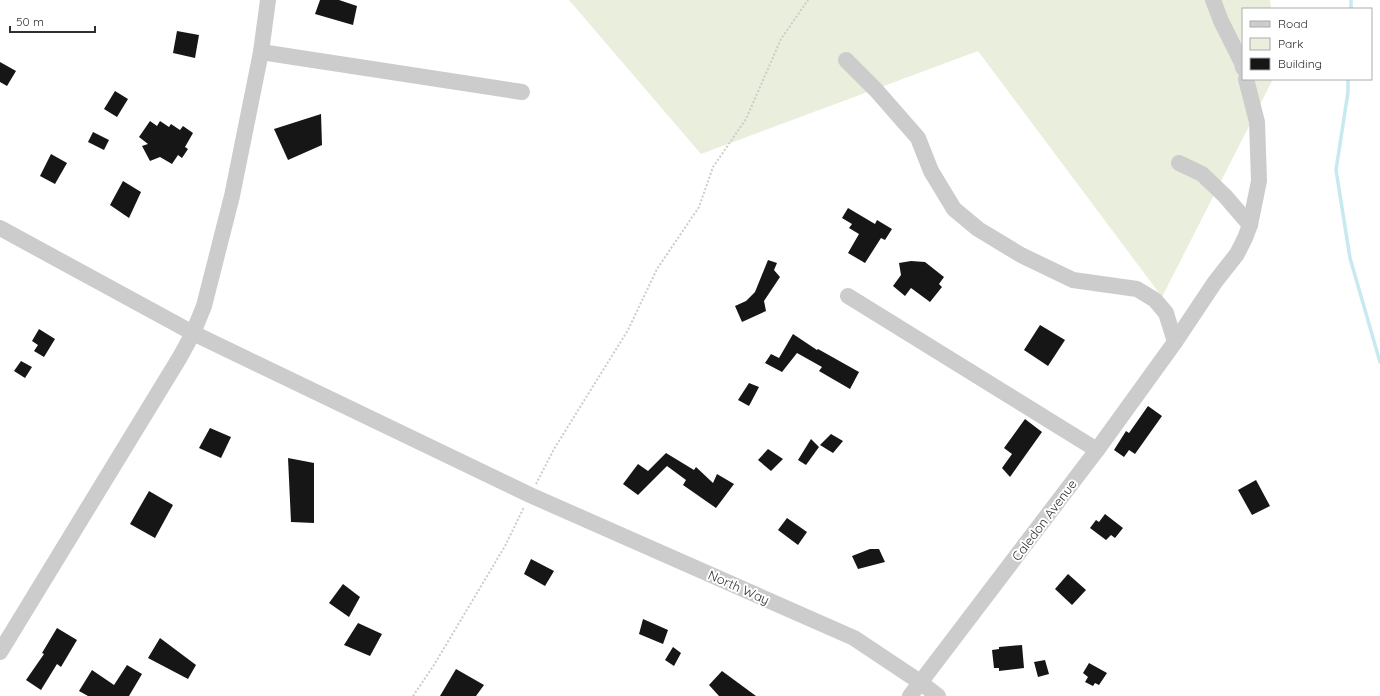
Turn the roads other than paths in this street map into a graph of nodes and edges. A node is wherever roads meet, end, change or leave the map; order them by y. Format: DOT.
graph roads {
  1 [pos="268,0"];
  2 [pos="1213,0"];
  3 [pos="261,52"];
  4 [pos="846,60"];
  5 [pos="1242,62"];
  6 [pos="1246,80"];
  7 [pos="522,92"];
  8 [pos="1179,163"];
  9 [pos="1250,225"];
  10 [pos="0,228"];
  11 [pos="848,296"];
  12 [pos="193,333"];
  13 [pos="1175,342"];
  14 [pos="1097,450"];
  15 [pos="0,652"];
  16 [pos="920,682"];
  17 [pos="910,696"];
  18 [pos="938,696"];
  1 -- 3 [label="street"];
  2 -- 5 [label="street"];
  3 -- 7 [label="street"];
  3 -- 12 [label="street"];
  4 -- 13 [label="street"];
  6 -- 9 [label="street, Caledon Avenue"];
  8 -- 9 [label="street"];
  9 -- 13 [label="street, Caledon Avenue"];
  10 -- 12 [label="street, North Way"];
  11 -- 14 [label="street"];
  12 -- 15 [label="street"];
  12 -- 16 [label="street, North Way"];
  13 -- 14 [label="street, Caledon Avenue"];
  14 -- 16 [label="street, Caledon Avenue"];
  16 -- 17 [label="street, Caledon Avenue"];
  16 -- 18 [label="street, North Way"];
}
